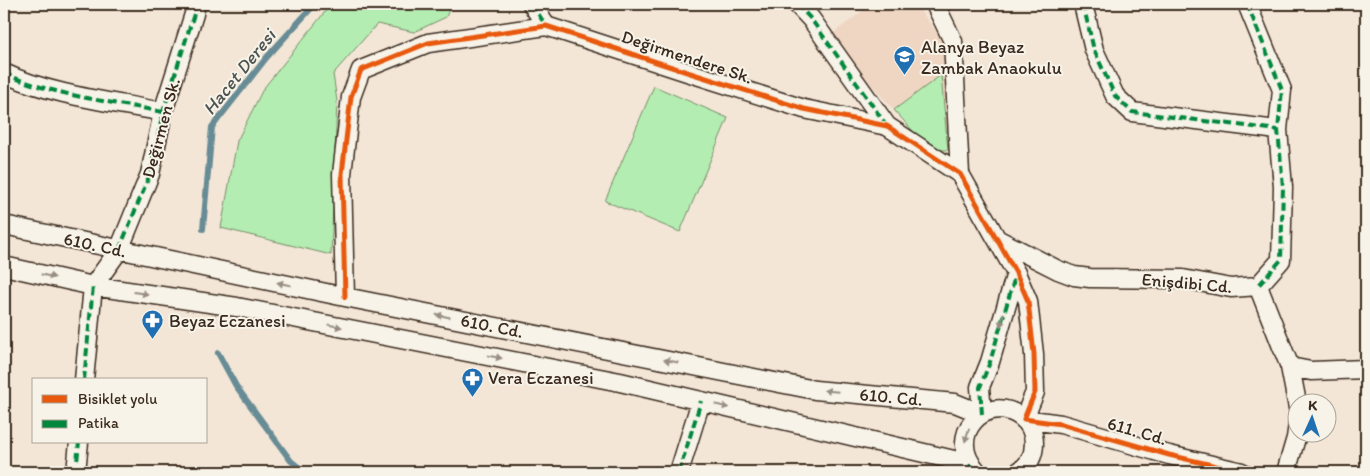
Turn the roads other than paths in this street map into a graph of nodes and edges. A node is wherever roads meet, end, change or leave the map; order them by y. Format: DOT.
graph roads {
  1 [pos="196,4"];
  2 [pos="532,4"];
  3 [pos="797,4"];
  4 [pos="935,4"];
  5 [pos="1083,4"];
  6 [pos="1247,4"];
  7 [pos="546,26"];
  8 [pos="4,73"];
  9 [pos="163,112"];
  10 [pos="887,126"];
  11 [pos="1278,130"];
  12 [pos="960,174"];
  13 [pos="4,225"];
  14 [pos="997,239"];
  15 [pos="119,250"];
  16 [pos="4,266"];
  17 [pos="1016,273"];
  18 [pos="92,286"];
  19 [pos="1258,286"];
  20 [pos="345,297"];
  21 [pos="1363,365"];
  22 [pos="1290,367"];
  23 [pos="84,378"];
  24 [pos="1295,394"];
  25 [pos="701,401"];
  26 [pos="982,414"];
  27 [pos="1024,419"];
  28 [pos="78,444"];
  29 [pos="1294,444"];
  30 [pos="973,470"];
  31 [pos="76,472"];
  32 [pos="679,472"];
  33 [pos="1023,472"];
  34 [pos="1242,472"];
  35 [pos="1286,472"];
  1 -- 9 [label="street, Değirmen Sk."];
  2 -- 7 [label="street"];
  3 -- 10 [label="street"];
  4 -- 12 [label="street"];
  5 -- 11 [label="street"];
  6 -- 11 [label="street"];
  7 -- 10 [label="street, Değirmendere Sk."];
  7 -- 20 [label="street, Değirmendere Sk."];
  8 -- 9 [label="street"];
  9 -- 15 [label="street, Değirmen Sk."];
  10 -- 12 [label="street, Değirmendere Sk."];
  11 -- 19 [label="street"];
  12 -- 14 [label="street, Değirmendere Sk."];
  13 -- 15 [label="street, 610. Cd."];
  14 -- 17 [label="street, Değirmendere Sk."];
  14 -- 19 [label="street, Enişdibi Cd."];
  15 -- 18 [label="street, Değirmen Sk."];
  20 -- 15 [label="street, 610. Cd., one-way"];
  16 -- 18 [label="street, 610. Cd., one-way"];
  17 -- 26 [label="street, one-way"];
  17 -- 27 [label="street, Değirmendere Sk."];
  18 -- 23 [label="street"];
  18 -- 25 [label="street, 610. Cd., one-way"];
  19 -- 22 [label="street, Enişdibi Cd."];
  26 -- 20 [label="street, 610. Cd., one-way"];
  21 -- 22 [label="street"];
  22 -- 24 [label="street, Enişdibi Cd."];
  25 -- 30 [label="street, 610. Cd., one-way"];
  25 -- 32 [label="street"];
  26 -- 27 [label="street, 611. Cd."];
  26 -- 30 [label="street, one-way"];
  27 -- 33 [label="street"];
  27 -- 34 [label="street, 611. Cd."];
  28 -- 31 [label="street"];
  29 -- 35 [label="street"];
}
